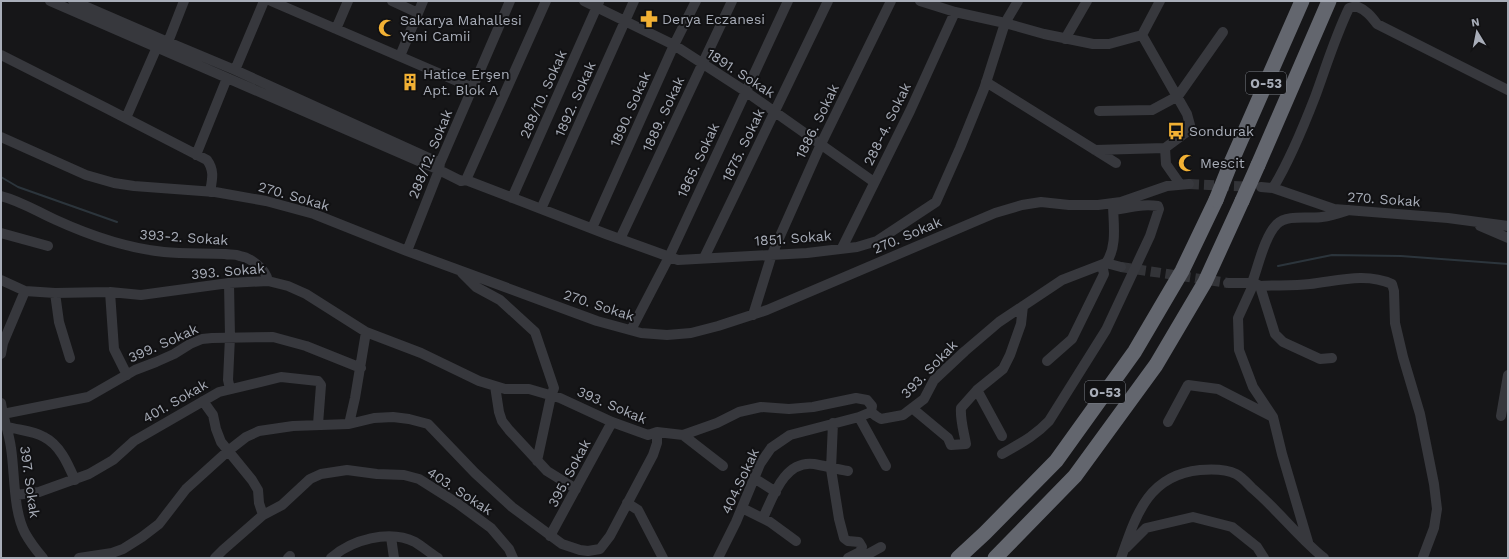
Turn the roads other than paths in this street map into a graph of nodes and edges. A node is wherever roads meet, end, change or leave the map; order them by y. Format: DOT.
graph roads {
  1 [pos="50,1"];
  2 [pos="73,1"];
  3 [pos="184,1"];
  4 [pos="264,1"];
  5 [pos="271,1"];
  6 [pos="348,1"];
  7 [pos="392,1"];
  8 [pos="424,1"];
  9 [pos="510,1"];
  10 [pos="546,1"];
  11 [pos="584,1"];
  12 [pos="634,1"];
  13 [pos="696,1"];
  14 [pos="732,1"];
  15 [pos="788,1"];
  16 [pos="828,1"];
  17 [pos="891,1"];
  18 [pos="920,1"];
  19 [pos="1018,1"];
  20 [pos="1087,1"];
  21 [pos="1160,1"];
  22 [pos="1302,1"];
  23 [pos="1329,1"];
  24 [pos="1357,3"];
  25 [pos="598,4"];
  26 [pos="955,12"];
  27 [pos="418,13"];
  28 [pos="625,21"];
  29 [pos="1006,23"];
  30 [pos="336,29"];
  31 [pos="1224,32"];
  32 [pos="1142,35"];
  33 [pos="1065,38"];
  34 [pos="168,42"];
  35 [pos="674,45"];
  36 [pos="156,48"];
  37 [pos="1,55"];
  38 [pos="400,56"];
  39 [pos="702,63"];
  40 [pos="235,70"];
  41 [pos="227,78"];
  42 [pos="986,82"];
  43 [pos="472,88"];
  44 [pos="1508,90"];
  45 [pos="746,91"];
  46 [pos="1178,96"];
  47 [pos="774,111"];
  48 [pos="1099,111"];
  49 [pos="126,118"];
  50 [pos="1,137"];
  51 [pos="821,144"];
  52 [pos="1165,148"];
  53 [pos="1095,150"];
  54 [pos="196,155"];
  55 [pos="1116,163"];
  56 [pos="439,166"];
  57 [pos="464,180"];
  58 [pos="874,182"];
  59 [pos="1261,187"];
  60 [pos="1273,188"];
  61 [pos="210,192"];
  62 [pos="1,196"];
  63 [pos="512,198"];
  64 [pos="1113,207"];
  65 [pos="541,209"];
  66 [pos="1349,210"];
  67 [pos="1467,220"];
  68 [pos="1508,226"];
  69 [pos="592,228"];
  70 [pos="1,233"];
  71 [pos="1508,238"];
  72 [pos="620,239"];
  73 [pos="48,246"];
  74 [pos="842,248"];
  75 [pos="407,251"];
  76 [pos="772,254"];
  77 [pos="669,257"];
  78 [pos="704,258"];
  79 [pos="1103,264"];
  80 [pos="1121,267"];
  81 [pos="458,270"];
  82 [pos="1,280"];
  83 [pos="268,281"];
  84 [pos="229,283"];
  85 [pos="1228,283"];
  86 [pos="1257,284"];
  87 [pos="25,291"];
  88 [pos="110,292"];
  89 [pos="55,293"];
  90 [pos="1023,306"];
  91 [pos="753,315"];
  92 [pos="631,330"];
  93 [pos="366,332"];
  94 [pos="230,337"];
  95 [pos="2,343"];
  96 [pos="1,354"];
  97 [pos="70,358"];
  98 [pos="1332,358"];
  99 [pos="1047,361"];
  100 [pos="361,368"];
  101 [pos="127,374"];
  102 [pos="1508,375"];
  103 [pos="495,386"];
  104 [pos="230,389"];
  105 [pos="977,390"];
  106 [pos="552,392"];
  107 [pos="203,401"];
  108 [pos="1,403"];
  109 [pos="912,408"];
  110 [pos="871,412"];
  111 [pos="3,414"];
  112 [pos="1501,416"];
  113 [pos="858,417"];
  114 [pos="1273,417"];
  115 [pos="612,422"];
  116 [pos="1168,422"];
  117 [pos="833,423"];
  118 [pos="318,424"];
  119 [pos="349,424"];
  120 [pos="8,427"];
  121 [pos="657,432"];
  122 [pos="683,435"];
  123 [pos="1002,436"];
  124 [pos="228,450"];
  125 [pos="1002,454"];
  126 [pos="537,461"];
  127 [pos="723,466"];
  128 [pos="886,466"];
  129 [pos="832,469"];
  130 [pos="848,471"];
  131 [pos="754,478"];
  132 [pos="75,480"];
  133 [pos="576,489"];
  134 [pos="776,492"];
  135 [pos="16,495"];
  136 [pos="627,503"];
  137 [pos="742,508"];
  138 [pos="263,515"];
  139 [pos="763,518"];
  140 [pos="550,536"];
  141 [pos="391,537"];
  142 [pos="796,541"];
  143 [pos="1309,545"];
  144 [pos="881,547"];
  145 [pos="581,553"];
  146 [pos="1123,554"];
  147 [pos="1423,557"];
  148 [pos="43,558"];
  149 [pos="79,558"];
  150 [pos="215,558"];
  151 [pos="331,558"];
  152 [pos="394,558"];
  153 [pos="438,558"];
  154 [pos="513,558"];
  155 [pos="596,558"];
  156 [pos="663,558"];
  157 [pos="718,558"];
  158 [pos="848,558"];
  159 [pos="861,558"];
  160 [pos="958,558"];
  161 [pos="995,558"];
  162 [pos="1264,558"];
  163 [pos="1324,558"];
  1 -- 36 [label="street"];
  2 -- 34 [label="street"];
  3 -- 34 [label="street"];
  4 -- 40 [label="street"];
  5 -- 30 [label="street"];
  6 -- 30 [label="street"];
  7 -- 27 [label="street"];
  8 -- 27 [label="street"];
  9 -- 43 [label="street, 288/12. Sokak"];
  10 -- 57 [label="street"];
  11 -- 25 [label="street, 1891. Sokak"];
  12 -- 28 [label="street, 1892. Sokak"];
  13 -- 35 [label="street, 1890. Sokak"];
  14 -- 39 [label="street, 1889. Sokak"];
  15 -- 45 [label="street, 1865. Sokak"];
  16 -- 47 [label="street, 1875. Sokak"];
  17 -- 51 [label="street, 1886. Sokak"];
  18 -- 26 [label="street"];
  19 -- 29 [label="street, 1851. Sokak"];
  20 -- 33 [label="street"];
  21 -- 32 [label="street"];
  22 -- 160 [label="highway, O-53, bridge"];
  23 -- 161 [label="highway, O-53, bridge"];
  24 -- 44 [label="street"];
  24 -- 60 [label="street"];
  25 -- 28 [label="street, 1891. Sokak"];
  25 -- 63 [label="street, 288/10. Sokak"];
  26 -- 29 [label="street"];
  26 -- 58 [label="street, 288-4. Sokak"];
  27 -- 38 [label="street"];
  28 -- 35 [label="street, 1891. Sokak"];
  28 -- 65 [label="street, 1892. Sokak"];
  29 -- 33 [label="street"];
  29 -- 42 [label="street, 1851. Sokak"];
  30 -- 38 [label="street"];
  31 -- 46 [label="street"];
  32 -- 33 [label="street"];
  32 -- 46 [label="street"];
  34 -- 40 [label="street"];
  35 -- 39 [label="street, 1891. Sokak"];
  35 -- 69 [label="street, 1890. Sokak"];
  36 -- 41 [label="street"];
  36 -- 49 [label="street"];
  37 -- 49 [label="street"];
  38 -- 43 [label="street"];
  39 -- 45 [label="street, 1891. Sokak"];
  39 -- 72 [label="street, 1889. Sokak"];
  40 -- 56 [label="street"];
  41 -- 54 [label="street"];
  41 -- 56 [label="street"];
  42 -- 53 [label="street"];
  42 -- 74 [label="street, 1851. Sokak"];
  43 -- 56 [label="street, 288/12. Sokak"];
  45 -- 47 [label="street, 1891. Sokak"];
  45 -- 77 [label="street, 1865. Sokak"];
  46 -- 48 [label="street"];
  46 -- 52 [label="street"];
  47 -- 51 [label="street, 1891. Sokak"];
  47 -- 78 [label="street, 1875. Sokak"];
  49 -- 54 [label="street"];
  50 -- 61 [label="street, 270. Sokak"];
  51 -- 58 [label="street, 1891. Sokak"];
  51 -- 76 [label="street, 1886. Sokak"];
  52 -- 53 [label="street"];
  52 -- 64 [label="street, 270. Sokak"];
  53 -- 55 [label="street"];
  54 -- 61 [label="street"];
  56 -- 57 [label="street, 1851. Sokak"];
  56 -- 75 [label="street, 288/12. Sokak"];
  57 -- 63 [label="street, 1851. Sokak"];
  58 -- 74 [label="street, 288-4. Sokak"];
  59 -- 60 [label="street, 270. Sokak"];
  60 -- 66 [label="street, 270. Sokak"];
  61 -- 75 [label="street, 270. Sokak"];
  62 -- 83 [label="street, 393-2. Sokak"];
  63 -- 65 [label="street, 1851. Sokak"];
  64 -- 79 [label="street"];
  64 -- 91 [label="street, 270. Sokak"];
  64 -- 125 [label="street"];
  65 -- 69 [label="street, 1851. Sokak"];
  66 -- 67 [label="street, 270. Sokak"];
  66 -- 86 [label="street"];
  67 -- 68 [label="street, 270. Sokak"];
  67 -- 71 [label="street"];
  69 -- 72 [label="street, 1851. Sokak"];
  70 -- 73 [label="street"];
  72 -- 77 [label="street, 1851. Sokak"];
  74 -- 76 [label="street, 1851. Sokak"];
  75 -- 81 [label="street, 270. Sokak"];
  76 -- 78 [label="street, 1851. Sokak"];
  76 -- 91 [label="street, 1886. Sokak"];
  77 -- 78 [label="street, 1851. Sokak"];
  77 -- 92 [label="street, 1865. Sokak"];
  79 -- 80 [label="street"];
  79 -- 90 [label="street, 393. Sokak"];
  79 -- 99 [label="street"];
  81 -- 92 [label="street, 270. Sokak"];
  81 -- 106 [label="street"];
  82 -- 87 [label="street, 393. Sokak"];
  83 -- 84 [label="street, 393. Sokak"];
  83 -- 93 [label="street, 393. Sokak"];
  84 -- 88 [label="street, 393. Sokak"];
  84 -- 94 [label="street"];
  85 -- 86 [label="street"];
  86 -- 98 [label="street"];
  86 -- 114 [label="street"];
  86 -- 147 [label="street"];
  87 -- 89 [label="street, 393. Sokak"];
  87 -- 95 [label="street"];
  88 -- 89 [label="street, 393. Sokak"];
  88 -- 101 [label="street"];
  89 -- 97 [label="street"];
  90 -- 105 [label="street"];
  90 -- 109 [label="street, 393. Sokak"];
  91 -- 92 [label="street, 270. Sokak"];
  93 -- 100 [label="street"];
  93 -- 103 [label="street, 393. Sokak"];
  94 -- 100 [label="street, 399. Sokak"];
  94 -- 101 [label="street, 399. Sokak"];
  94 -- 104 [label="street"];
  95 -- 96 [label="street"];
  100 -- 119 [label="street"];
  101 -- 111 [label="street, 399. Sokak"];
  102 -- 112 [label="street"];
  103 -- 106 [label="street, 393. Sokak"];
  103 -- 126 [label="street"];
  104 -- 107 [label="street, 401. Sokak"];
  104 -- 118 [label="street, 401. Sokak"];
  105 -- 109 [label="street"];
  105 -- 123 [label="street"];
  106 -- 115 [label="street, 393. Sokak"];
  106 -- 126 [label="street"];
  107 -- 124 [label="street"];
  107 -- 132 [label="street, 401. Sokak"];
  108 -- 111 [label="street, 397. Sokak"];
  109 -- 110 [label="street, 393. Sokak"];
  110 -- 113 [label="street, 404.Sokak"];
  110 -- 122 [label="street, 393. Sokak"];
  111 -- 120 [label="street, 397. Sokak"];
  113 -- 117 [label="street, 404.Sokak"];
  113 -- 128 [label="street"];
  114 -- 116 [label="street"];
  114 -- 143 [label="street"];
  115 -- 121 [label="street, 393. Sokak"];
  115 -- 133 [label="street, 395. Sokak"];
  117 -- 129 [label="street"];
  117 -- 131 [label="street, 404.Sokak"];
  118 -- 119 [label="street"];
  118 -- 124 [label="street"];
  119 -- 140 [label="street"];
  120 -- 132 [label="street, 397. Sokak"];
  120 -- 135 [label="street, 397. Sokak"];
  121 -- 122 [label="street, 393. Sokak"];
  121 -- 136 [label="street"];
  122 -- 127 [label="street"];
  124 -- 138 [label="street"];
  124 -- 149 [label="street"];
  126 -- 133 [label="street"];
  129 -- 130 [label="street"];
  129 -- 134 [label="street"];
  129 -- 158 [label="street"];
  131 -- 134 [label="street"];
  131 -- 137 [label="street, 404.Sokak"];
  132 -- 135 [label="street, 401. Sokak"];
  133 -- 140 [label="street, 395. Sokak"];
  134 -- 139 [label="street"];
  135 -- 148 [label="street, 397. Sokak"];
  136 -- 145 [label="street"];
  136 -- 156 [label="street"];
  137 -- 139 [label="street"];
  137 -- 157 [label="street, 404.Sokak"];
  138 -- 150 [label="street, 403. Sokak"];
  138 -- 154 [label="street, 403. Sokak"];
  139 -- 142 [label="street"];
  140 -- 145 [label="street"];
  141 -- 151 [label="street"];
  141 -- 152 [label="street"];
  141 -- 153 [label="street"];
  143 -- 146 [label="street"];
  143 -- 163 [label="street"];
  144 -- 159 [label="street"];
  145 -- 155 [label="street"];
  146 -- 162 [label="street"];
}
